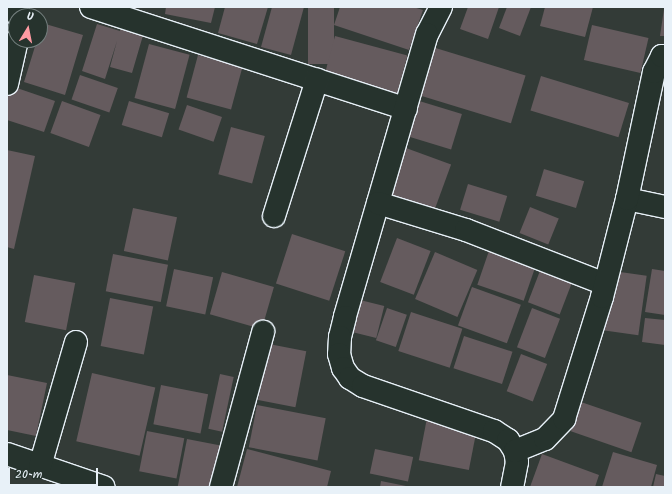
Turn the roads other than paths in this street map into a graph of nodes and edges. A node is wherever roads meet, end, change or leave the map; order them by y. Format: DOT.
graph roads {
  1 [pos="91,7"];
  2 [pos="440,7"];
  3 [pos="15,48"];
  4 [pos="665,56"];
  5 [pos="316,80"];
  6 [pos="7,84"];
  7 [pos="406,109"];
  8 [pos="627,199"];
  9 [pos="378,203"];
  10 [pos="665,207"];
  11 [pos="274,216"];
  12 [pos="605,284"];
  13 [pos="262,332"];
  14 [pos="76,342"];
  15 [pos="515,451"];
  16 [pos="7,454"];
  17 [pos="40,466"];
  18 [pos="58,480"];
  19 [pos="104,487"];
  20 [pos="221,487"];
  21 [pos="512,487"];
  1 -- 5 [label="street"];
  2 -- 7 [label="street"];
  3 -- 6 [label="street"];
  4 -- 8 [label="street"];
  5 -- 7 [label="street"];
  5 -- 11 [label="street"];
  7 -- 9 [label="street"];
  8 -- 10 [label="street"];
  8 -- 12 [label="street"];
  9 -- 12 [label="street"];
  9 -- 15 [label="street"];
  12 -- 15 [label="street"];
  13 -- 20 [label="street"];
  14 -- 17 [label="street"];
  15 -- 21 [label="street"];
  16 -- 17 [label="street"];
  17 -- 18 [label="street"];
  18 -- 19 [label="street"];
}
